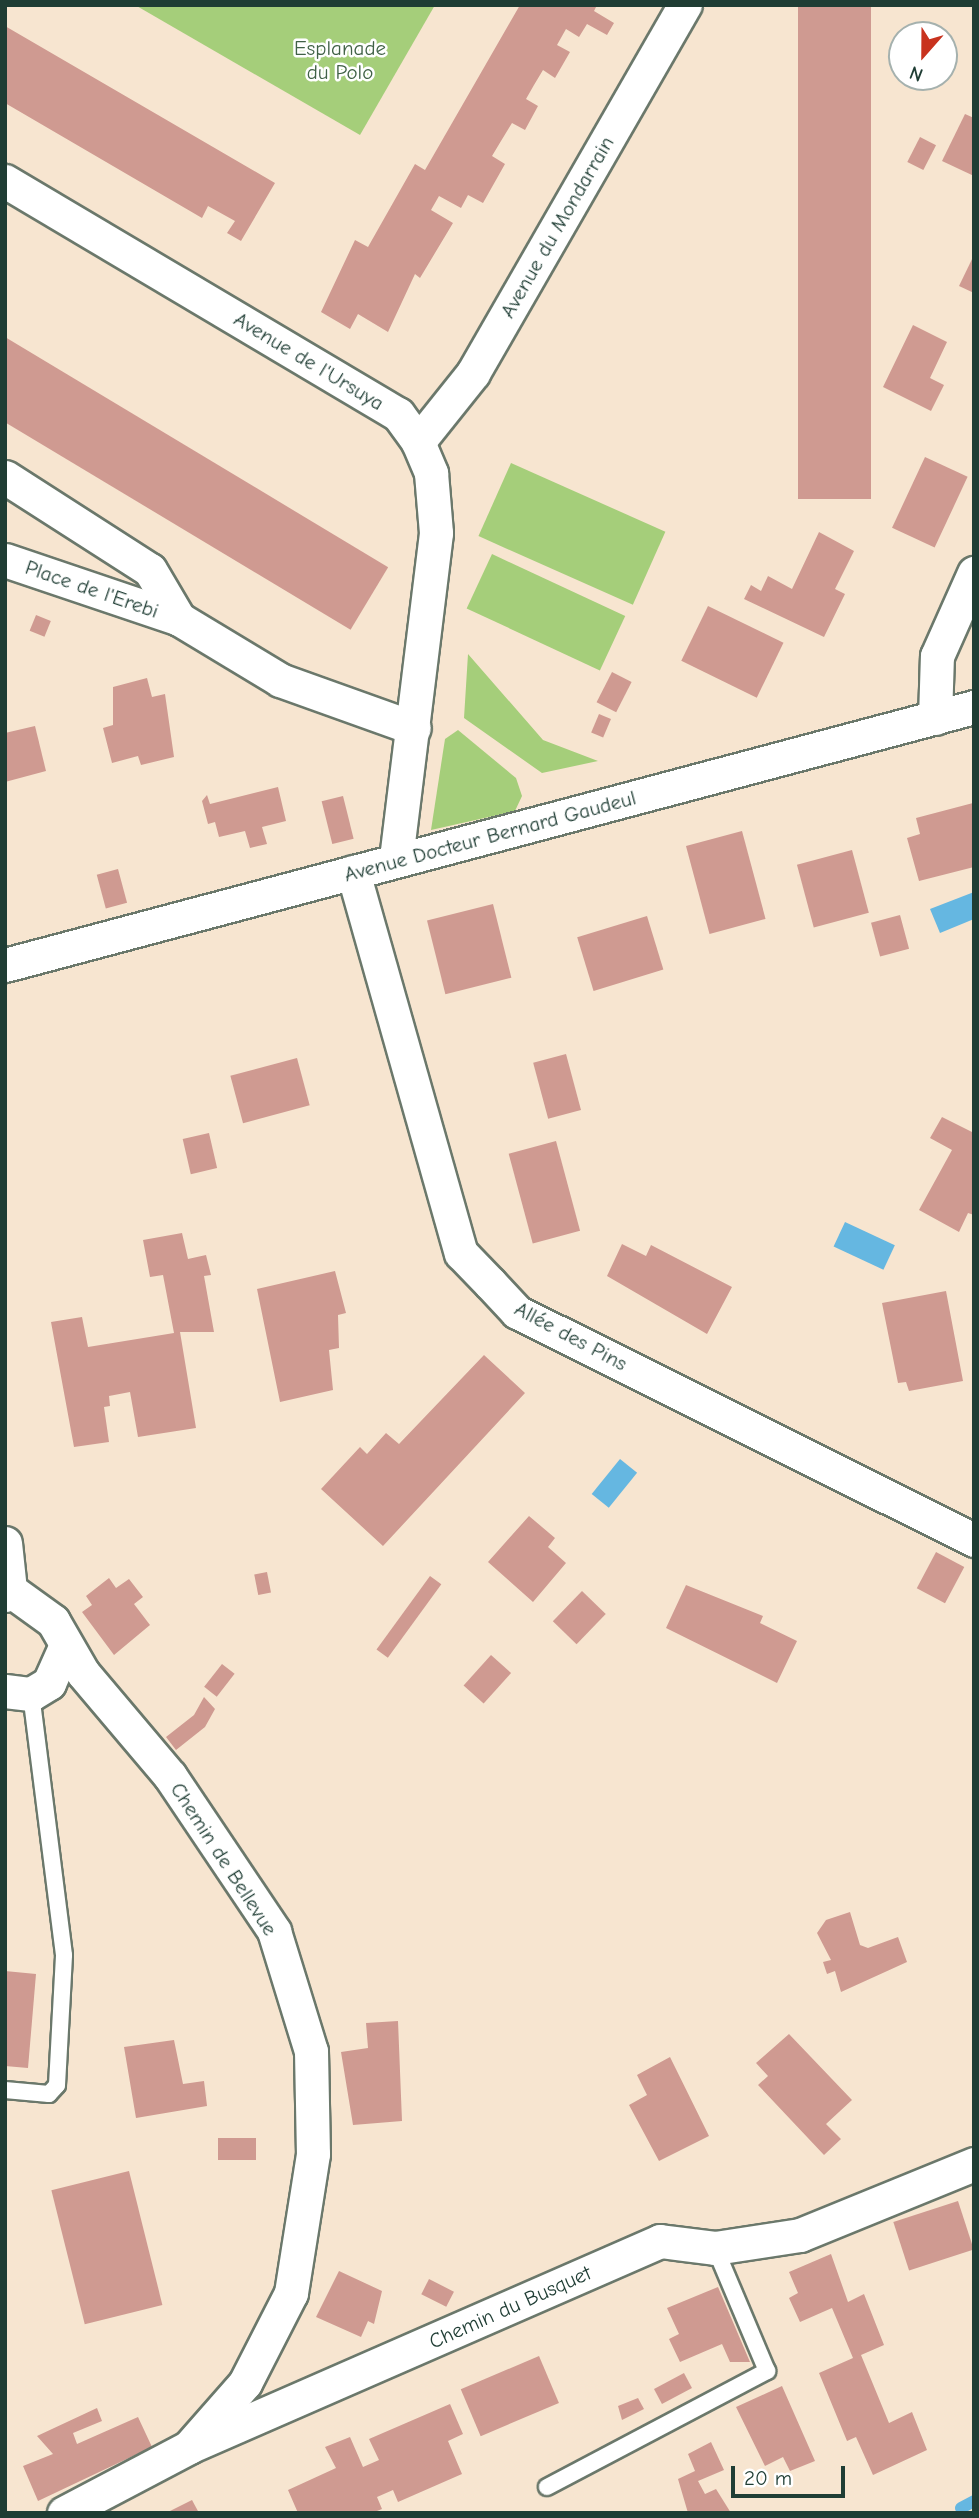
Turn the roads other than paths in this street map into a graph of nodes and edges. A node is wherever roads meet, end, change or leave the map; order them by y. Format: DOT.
graph roads {
  1 [pos="685,5"];
  2 [pos="5,181"];
  3 [pos="418,442"];
  4 [pos="5,477"];
  5 [pos="5,560"];
  6 [pos="974,573"];
  7 [pos="179,619"];
  8 [pos="974,708"];
  9 [pos="935,718"];
  10 [pos="414,728"];
  11 [pos="396,861"];
  12 [pos="353,872"];
  13 [pos="5,965"];
  14 [pos="974,1540"];
  15 [pos="5,1543"];
  16 [pos="8,1593"];
  17 [pos="65,1647"];
  18 [pos="18,1692"];
  19 [pos="5,2090"];
  20 [pos="974,2164"];
  21 [pos="715,2248"];
  22 [pos="189,2447"];
  23 [pos="547,2487"];
  24 [pos="64,2513"];
  1 -- 3 [label="street, Avenue du Mondarrain"];
  2 -- 3 [label="street, Avenue de l'Ursuya"];
  3 -- 10 [label="street, Avenue de l'Ursuya"];
  4 -- 7 [label="street, Place de l'Erebi"];
  5 -- 7 [label="street, Place de l'Erebi"];
  6 -- 9 [label="street"];
  7 -- 10 [label="street, Place de l'Erebi"];
  8 -- 9 [label="street, Avenue Docteur Bernard Gaudeul"];
  9 -- 11 [label="street, Avenue Docteur Bernard Gaudeul"];
  10 -- 11 [label="street, Avenue de l'Ursuya"];
  11 -- 12 [label="street, Avenue Docteur Bernard Gaudeul"];
  12 -- 13 [label="street, Avenue Docteur Bernard Gaudeul"];
  12 -- 14 [label="street, Allée des Pins"];
  15 -- 16 [label="street, Chemin de Bellevue"];
  16 -- 17 [label="street, Chemin de Bellevue"];
  17 -- 18 [label="street"];
  17 -- 22 [label="street, Chemin de Bellevue"];
  18 -- 19 [label="lane"];
  20 -- 21 [label="street, Chemin du Busquet"];
  21 -- 22 [label="street, Chemin du Busquet"];
  21 -- 23 [label="lane"];
  22 -- 24 [label="street, Chemin du Busquet"];
}
